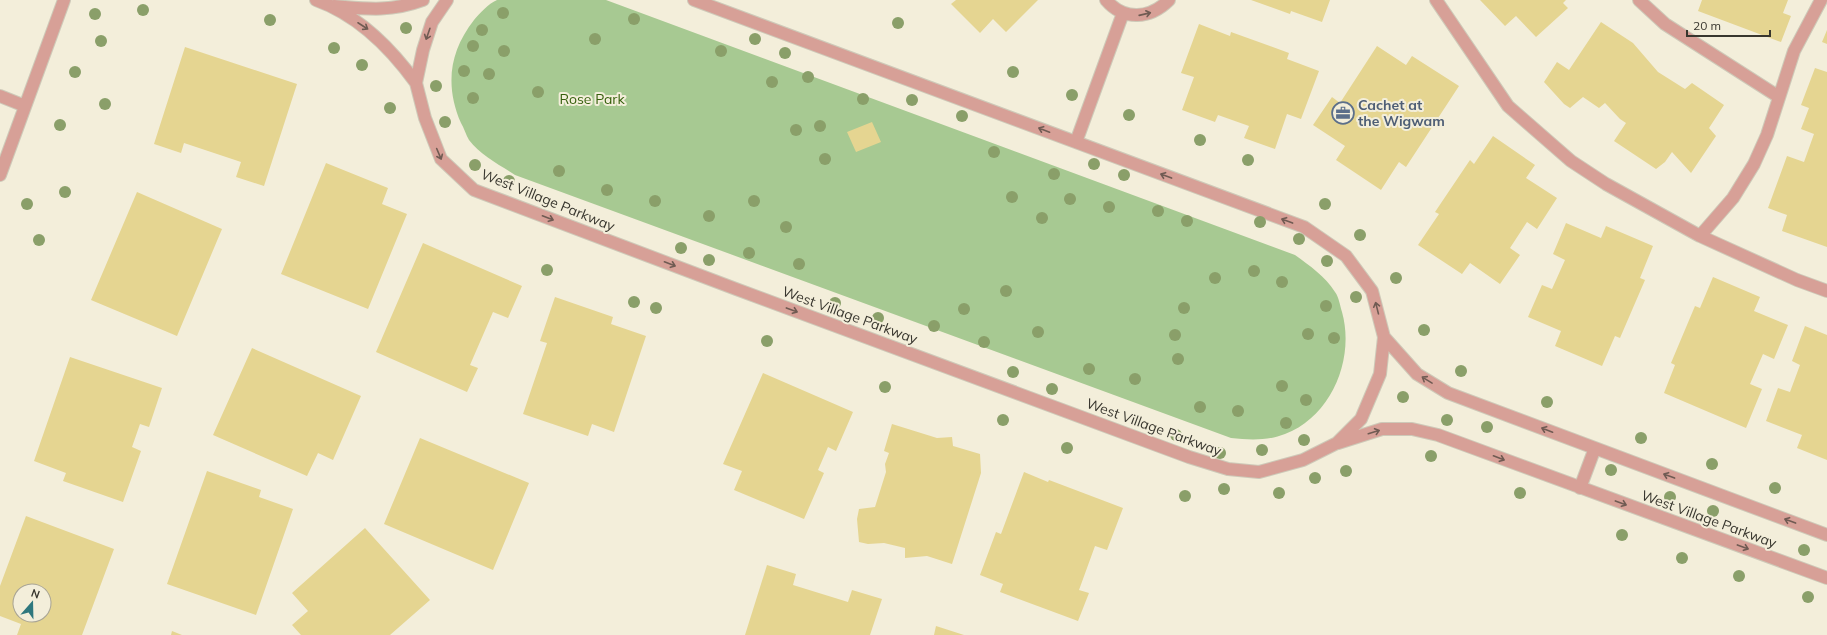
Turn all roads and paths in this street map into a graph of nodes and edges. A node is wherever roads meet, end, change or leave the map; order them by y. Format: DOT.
graph roads {
  1 [pos="64,0"];
  2 [pos="316,0"];
  3 [pos="423,0"];
  4 [pos="447,0"];
  5 [pos="694,0"];
  6 [pos="1106,0"];
  7 [pos="1169,0"];
  8 [pos="1436,0"];
  9 [pos="1640,0"];
  10 [pos="1821,0"];
  11 [pos="330,5"];
  12 [pos="1122,13"];
  13 [pos="416,83"];
  14 [pos="0,96"];
  15 [pos="1779,97"];
  16 [pos="25,106"];
  17 [pos="1076,142"];
  18 [pos="0,175"];
  19 [pos="1700,236"];
  20 [pos="1827,291"];
  21 [pos="1384,337"];
  22 [pos="1337,443"];
  23 [pos="1595,448"];
  24 [pos="1580,488"];
  25 [pos="1827,535"];
  26 [pos="1827,578"];
  1 -- 16 [label="street"];
  2 -- 11 [label="street, West Village Parkway"];
  3 -- 11 [label="street, West Village Parkway"];
  4 -- 13 [label="street, West Village Parkway, one-way"];
  17 -- 5 [label="street, West Village Parkway, one-way"];
  6 -- 12 [label="street"];
  12 -- 7 [label="street, one-way"];
  8 -- 19 [label="street"];
  9 -- 15 [label="street"];
  10 -- 15 [label="street"];
  11 -- 13 [label="street, West Village Parkway, one-way"];
  12 -- 17 [label="street"];
  13 -- 22 [label="street, West Village Parkway, one-way"];
  14 -- 16 [label="street"];
  15 -- 19 [label="street"];
  16 -- 18 [label="street"];
  21 -- 17 [label="street, West Village Parkway, one-way"];
  19 -- 20 [label="street"];
  21 -- 22 [label="street, West Village Parkway"];
  23 -- 21 [label="street, West Village Parkway, one-way"];
  22 -- 24 [label="street, West Village Parkway, one-way"];
  23 -- 24 [label="street"];
  25 -- 23 [label="street, West Village Parkway, one-way"];
  24 -- 26 [label="street, West Village Parkway, one-way"];
}
